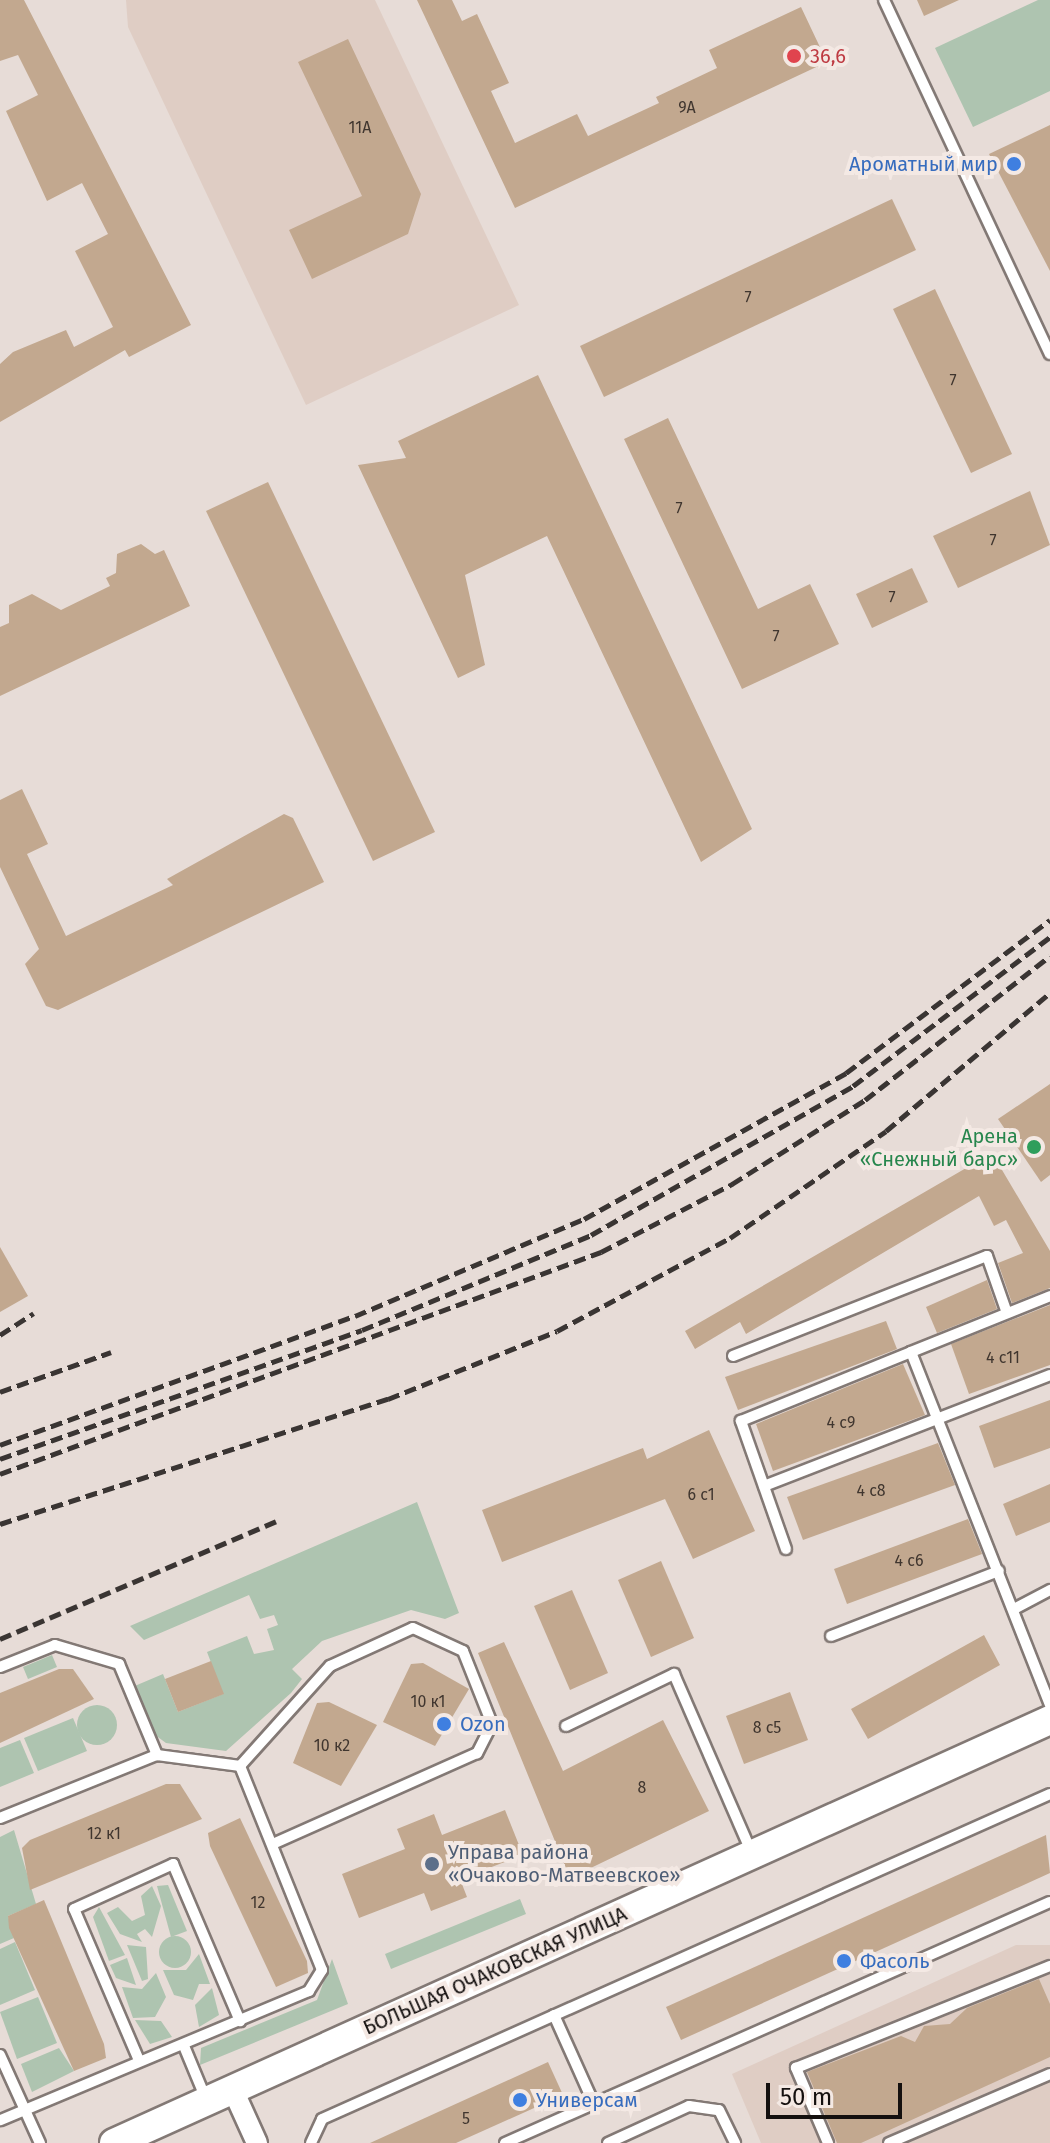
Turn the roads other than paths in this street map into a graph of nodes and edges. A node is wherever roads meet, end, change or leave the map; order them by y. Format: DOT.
graph roads {
  1 [pos="884,0"];
  2 [pos="1050,354"];
  3 [pos="1050,1296"];
  4 [pos="1007,1313"];
  5 [pos="911,1352"];
  6 [pos="733,1356"];
  7 [pos="1050,1375"];
  8 [pos="938,1420"];
  9 [pos="764,1486"];
  10 [pos="786,1549"];
  11 [pos="999,1571"];
  12 [pos="1050,1590"];
  13 [pos="1014,1609"];
  14 [pos="831,1636"];
  15 [pos="0,1667"];
  16 [pos="1050,1705"];
  17 [pos="1050,1720"];
  18 [pos="566,1726"];
  19 [pos="157,1755"];
  20 [pos="240,1766"];
  21 [pos="1050,1794"];
  22 [pos="0,1818"];
  23 [pos="273,1844"];
  24 [pos="753,1854"];
  25 [pos="1050,1902"];
  26 [pos="1049,1968"];
  27 [pos="554,2015"];
  28 [pos="240,2021"];
  29 [pos="184,2046"];
  30 [pos="0,2055"];
  31 [pos="138,2058"];
  32 [pos="1050,2074"];
  33 [pos="233,2090"];
  34 [pos="206,2101"];
  35 [pos="594,2104"];
  36 [pos="25,2109"];
  37 [pos="0,2120"];
  38 [pos="40,2143"];
  39 [pos="114,2143"];
  40 [pos="257,2143"];
  41 [pos="311,2143"];
  42 [pos="505,2143"];
  43 [pos="608,2143"];
  44 [pos="735,2143"];
  45 [pos="828,2143"];
  46 [pos="889,2143"];
  1 -- 2 [label="lane"];
  3 -- 4 [label="lane"];
  4 -- 5 [label="lane"];
  4 -- 6 [label="lane"];
  5 -- 8 [label="lane"];
  5 -- 9 [label="lane"];
  7 -- 8 [label="lane"];
  8 -- 9 [label="lane"];
  8 -- 11 [label="lane"];
  9 -- 10 [label="lane"];
  11 -- 13 [label="lane"];
  11 -- 14 [label="lane"];
  12 -- 13 [label="lane"];
  13 -- 16 [label="lane"];
  15 -- 19 [label="lane"];
  17 -- 24 [label="street, БОЛЬШАЯ ОЧАКОВСКАЯ УЛИЦА"];
  18 -- 24 [label="lane"];
  19 -- 20 [label="lane"];
  19 -- 22 [label="lane"];
  20 -- 23 [label="lane"];
  20 -- 23 [label="lane"];
  21 -- 27 [label="lane"];
  23 -- 28 [label="lane"];
  24 -- 33 [label="street, БОЛЬШАЯ ОЧАКОВСКАЯ УЛИЦА"];
  25 -- 35 [label="lane"];
  26 -- 45 [label="lane"];
  27 -- 35 [label="lane"];
  27 -- 41 [label="lane"];
  28 -- 29 [label="lane"];
  28 -- 31 [label="lane"];
  29 -- 31 [label="lane"];
  29 -- 34 [label="lane"];
  30 -- 36 [label="lane"];
  31 -- 36 [label="lane"];
  32 -- 46 [label="lane"];
  33 -- 34 [label="street, БОЛЬШАЯ ОЧАКОВСКАЯ УЛИЦА"];
  33 -- 40 [label="street"];
  34 -- 39 [label="street, БОЛЬШАЯ ОЧАКОВСКАЯ УЛИЦА"];
  35 -- 42 [label="lane"];
  36 -- 37 [label="lane"];
  36 -- 38 [label="lane"];
  43 -- 44 [label="lane"];
}
